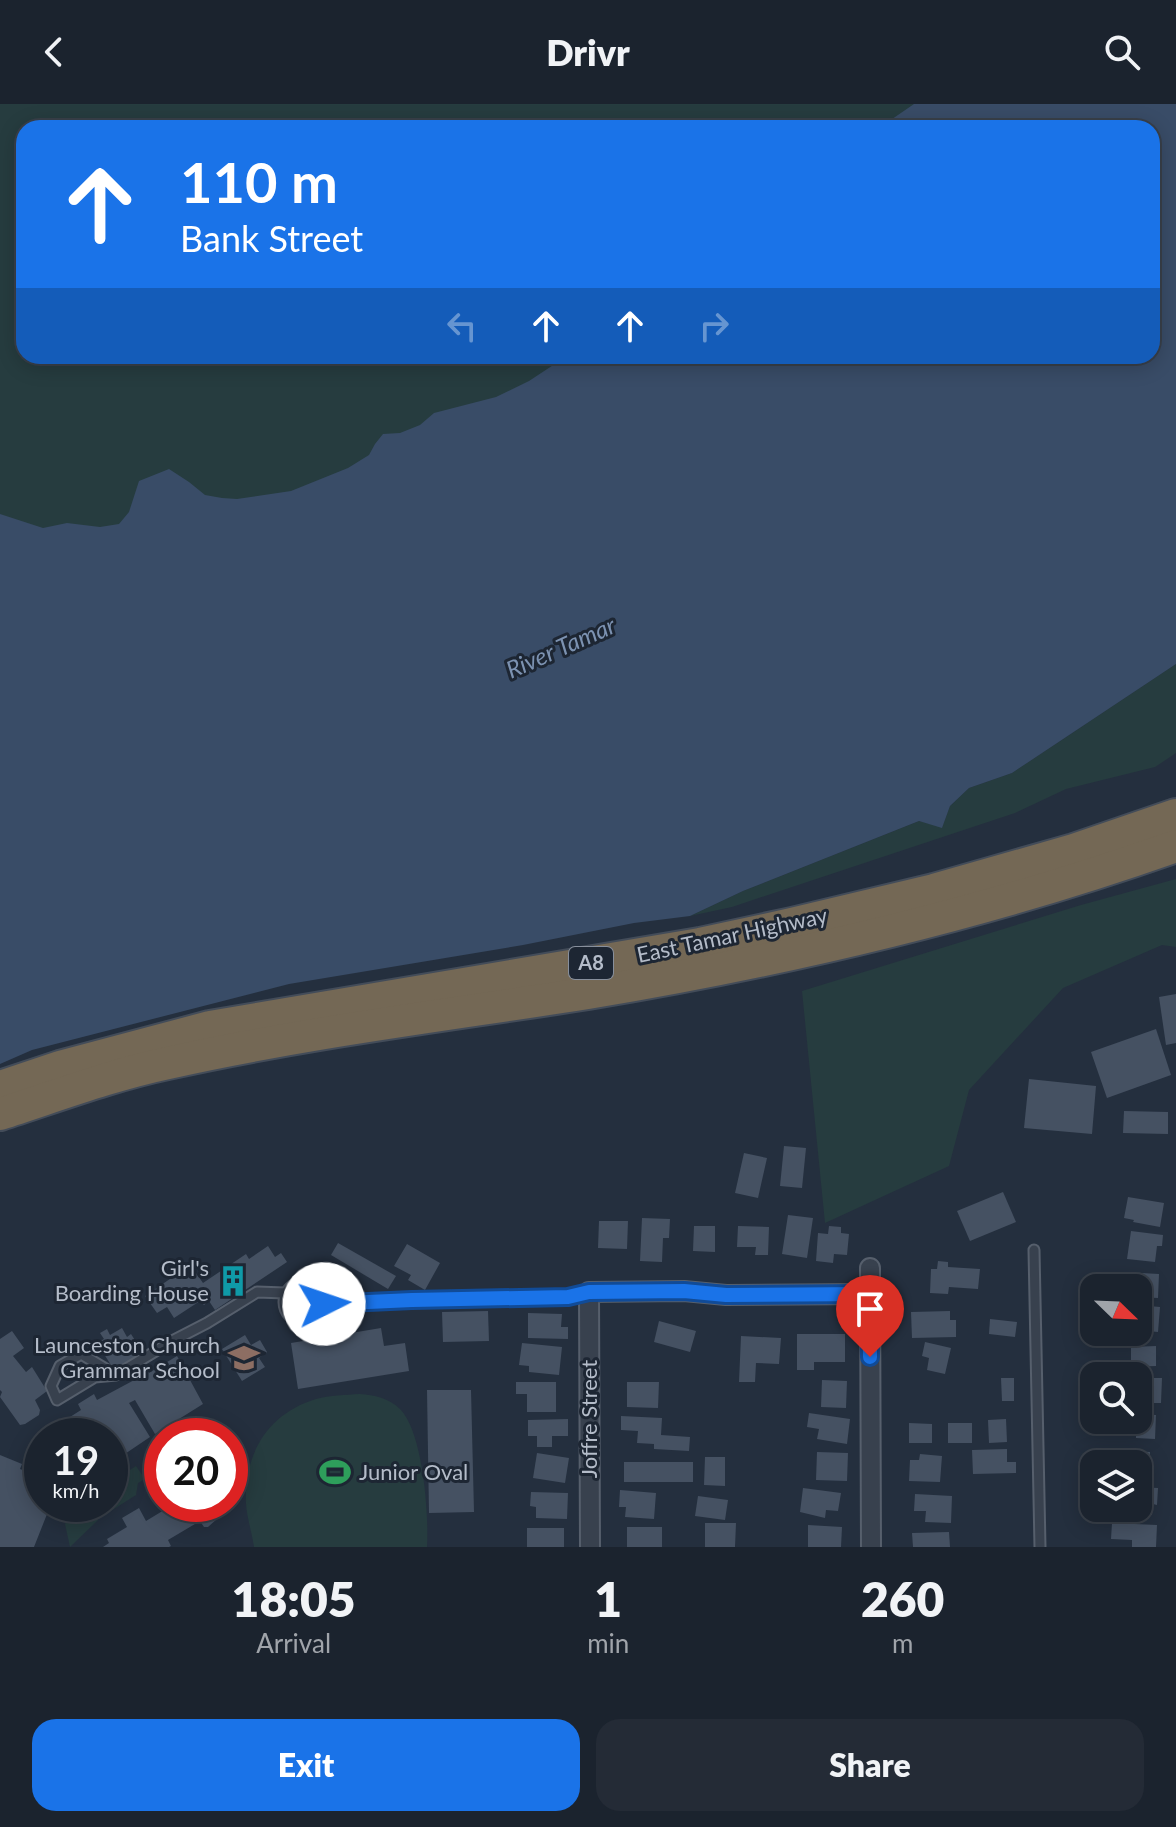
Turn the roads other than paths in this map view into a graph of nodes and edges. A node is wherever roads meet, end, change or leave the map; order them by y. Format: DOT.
graph roads {
  1 [pos="1176,815"];
  2 [pos="1176,846"];
  3 [pos="0,1087"];
  4 [pos="0,1114"];
  5 [pos="1034,1250"];
  6 [pos="870,1268"];
  7 [pos="589,1292"];
  8 [pos="285,1293"];
  9 [pos="869,1294"];
  10 [pos="324,1304"];
  11 [pos="116,1375"];
  12 [pos="590,1547"];
  13 [pos="871,1547"];
  14 [pos="1040,1547"];
  1 -- 3 [label="highway, East Tamar Highway / A8"];
  2 -- 4 [label="highway, East Tamar Highway / A8"];
  5 -- 14 [label="lane"];
  6 -- 9 [label="street"];
  7 -- 9 [label="street"];
  7 -- 10 [label="lane"];
  7 -- 12 [label="street, Joffre Street"];
  8 -- 10 [label="lane"];
  8 -- 10 [label="lane"];
  8 -- 11 [label="lane"];
  9 -- 13 [label="street"];
  11 -- 11 [label="lane"];
}
